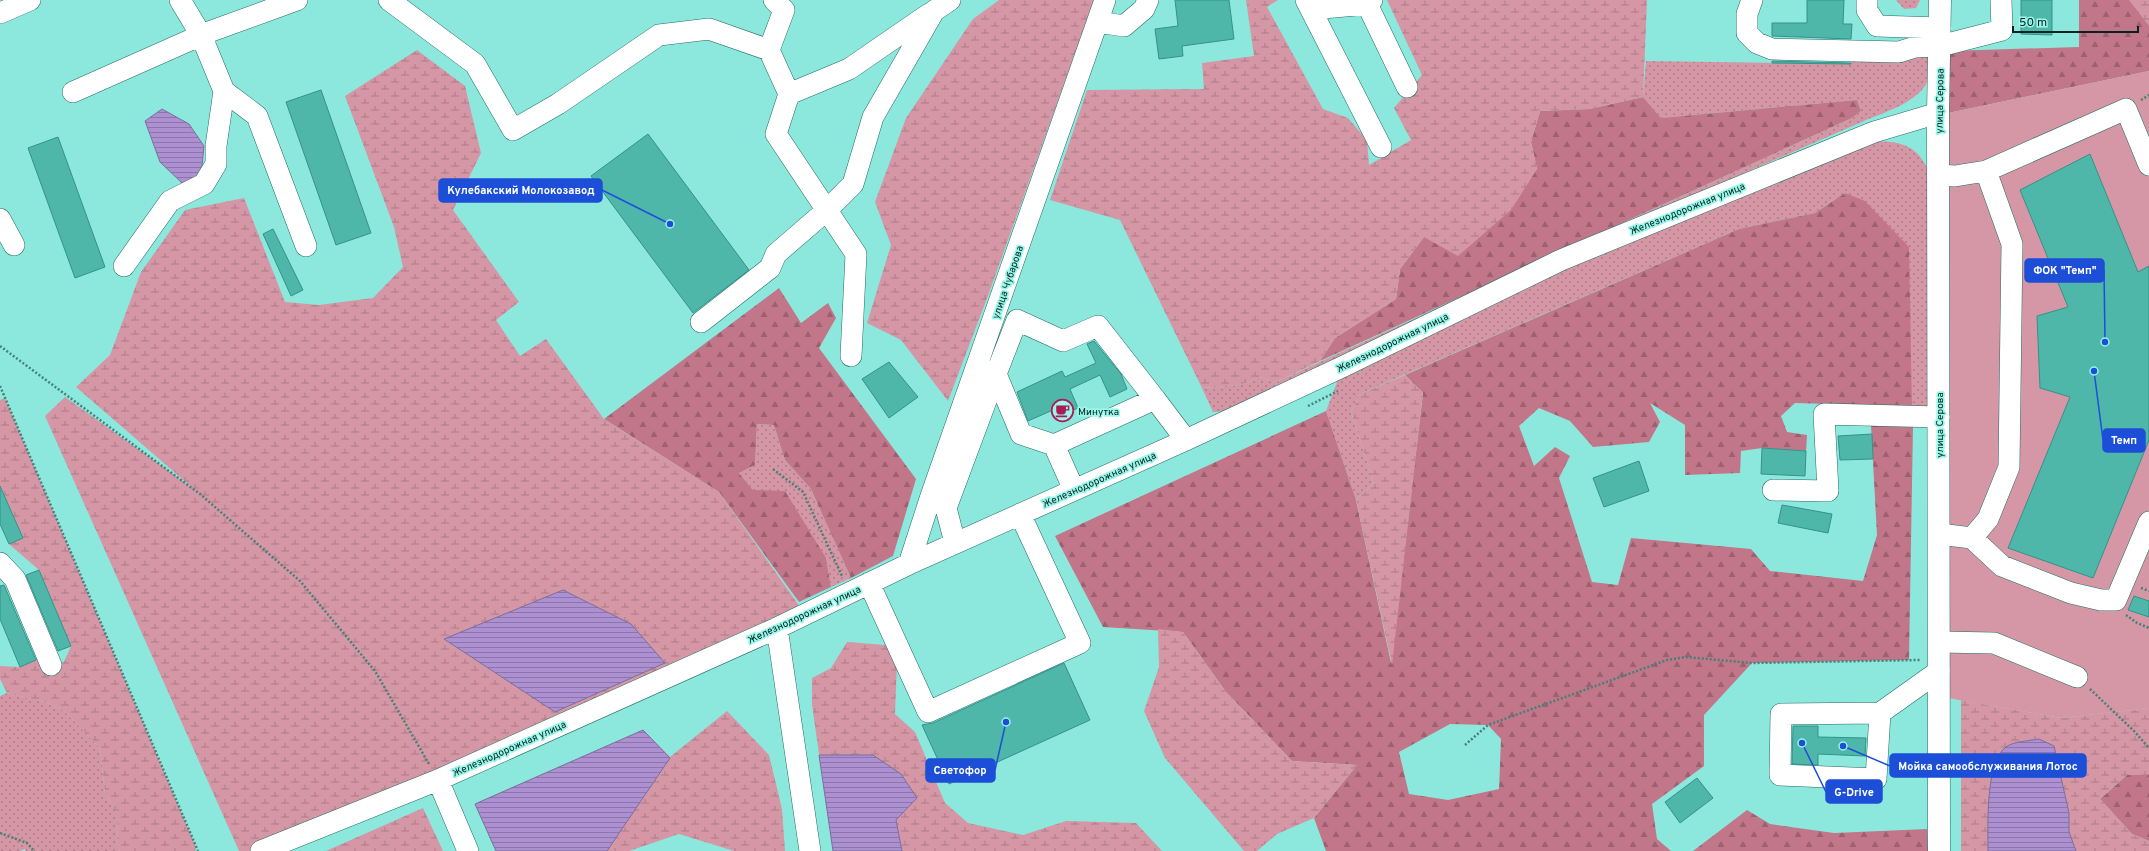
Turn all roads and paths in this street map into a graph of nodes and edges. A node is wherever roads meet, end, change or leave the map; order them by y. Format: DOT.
graph roads {
  1 [pos="30,0"];
  2 [pos="180,0"];
  3 [pos="297,0"];
  4 [pos="389,0"];
  5 [pos="774,0"];
  6 [pos="1105,0"];
  7 [pos="1148,0"];
  8 [pos="1752,0"];
  9 [pos="1867,0"];
  10 [pos="1940,0"];
  11 [pos="2001,0"];
  12 [pos="1369,2"];
  13 [pos="942,5"];
  14 [pos="1309,5"];
  15 [pos="0,13"];
  16 [pos="1098,22"];
  17 [pos="201,35"];
  18 [pos="1940,37"];
  19 [pos="769,50"];
  20 [pos="1407,88"];
  21 [pos="224,91"];
  22 [pos="72,92"];
  23 [pos="789,94"];
  24 [pos="1938,113"];
  25 [pos="1381,147"];
  26 [pos="2149,165"];
  27 [pos="1986,171"];
  28 [pos="1938,175"];
  29 [pos="827,210"];
  30 [pos="0,219"];
  31 [pos="14,245"];
  32 [pos="306,246"];
  33 [pos="124,266"];
  34 [pos="701,322"];
  35 [pos="0,346"];
  36 [pos="852,356"];
  37 [pos="978,363"];
  38 [pos="996,374"];
  39 [pos="0,386"];
  40 [pos="1341,390"];
  41 [pos="1155,399"];
  42 [pos="1308,406"];
  43 [pos="1939,417"];
  44 [pos="1186,440"];
  45 [pos="1054,445"];
  46 [pos="773,469"];
  47 [pos="1074,490"];
  48 [pos="1773,490"];
  49 [pos="1020,514"];
  50 [pos="2149,522"];
  51 [pos="1939,534"];
  52 [pos="1972,538"];
  53 [pos="955,543"];
  54 [pos="0,563"];
  55 [pos="909,564"];
  56 [pos="869,583"];
  57 [pos="849,593"];
  58 [pos="777,628"];
  59 [pos="1939,657"];
  60 [pos="51,665"];
  61 [pos="2077,677"];
  62 [pos="1880,713"];
  63 [pos="1465,745"];
  64 [pos="2149,748"];
  65 [pos="438,780"];
  66 [pos="0,833"];
  67 [pos="272,849"];
  68 [pos="34,851"];
  69 [pos="198,851"];
  70 [pos="468,851"];
  71 [pos="810,851"];
  72 [pos="1939,851"];
  1 -- 15 [label="street"];
  2 -- 17 [label="street"];
  3 -- 17 [label="street"];
  4 -- 19 [label="street"];
  5 -- 19 [label="street"];
  6 -- 16 [label="street, улица Чубарова"];
  7 -- 16 [label="street"];
  8 -- 18 [label="street"];
  9 -- 18 [label="street"];
  10 -- 18 [label="main road, улица Серова"];
  11 -- 18 [label="street"];
  12 -- 14 [label="street"];
  12 -- 20 [label="street"];
  13 -- 23 [label="street"];
  13 -- 29 [label="street"];
  14 -- 25 [label="street"];
  16 -- 37 [label="street, улица Чубарова"];
  17 -- 21 [label="street"];
  17 -- 22 [label="street"];
  18 -- 24 [label="main road, улица Серова"];
  19 -- 23 [label="street"];
  21 -- 32 [label="street"];
  21 -- 33 [label="street"];
  23 -- 29 [label="street"];
  24 -- 28 [label="main road, улица Серова"];
  24 -- 44 [label="street, Железнодорожная улица"];
  26 -- 27 [label="street"];
  27 -- 28 [label="street"];
  27 -- 52 [label="street"];
  28 -- 43 [label="main road, улица Серова"];
  29 -- 34 [label="street"];
  29 -- 36 [label="street"];
  30 -- 31 [label="street"];
  35 -- 65 [label="path"];
  37 -- 38 [label="street"];
  37 -- 55 [label="street, улица Чубарова"];
  38 -- 41 [label="street"];
  38 -- 45 [label="street"];
  38 -- 53 [label="street"];
  39 -- 69 [label="path"];
  40 -- 42 [label="path"];
  41 -- 44 [label="street"];
  41 -- 45 [label="street"];
  43 -- 48 [label="street"];
  43 -- 51 [label="main road, улица Серова"];
  44 -- 47 [label="street, Железнодорожная улица"];
  45 -- 47 [label="street"];
  46 -- 57 [label="path"];
  47 -- 49 [label="street, Железнодорожная улица"];
  49 -- 53 [label="street, Железнодорожная улица"];
  49 -- 56 [label="street"];
  50 -- 52 [label="street"];
  51 -- 52 [label="street"];
  51 -- 59 [label="main road, улица Серова"];
  53 -- 55 [label="street, Железнодорожная улица"];
  54 -- 60 [label="street"];
  55 -- 56 [label="street, Железнодорожная улица"];
  56 -- 57 [label="street, Железнодорожная улица"];
  57 -- 58 [label="street, Железнодорожная улица"];
  58 -- 65 [label="street, Железнодорожная улица"];
  58 -- 71 [label="street"];
  59 -- 61 [label="street"];
  59 -- 62 [label="street"];
  59 -- 63 [label="path"];
  59 -- 72 [label="main road, улица Серова"];
  61 -- 64 [label="path"];
  62 -- 62 [label="street"];
  65 -- 67 [label="street, Железнодорожная улица"];
  65 -- 70 [label="street"];
  66 -- 68 [label="path"];
}
